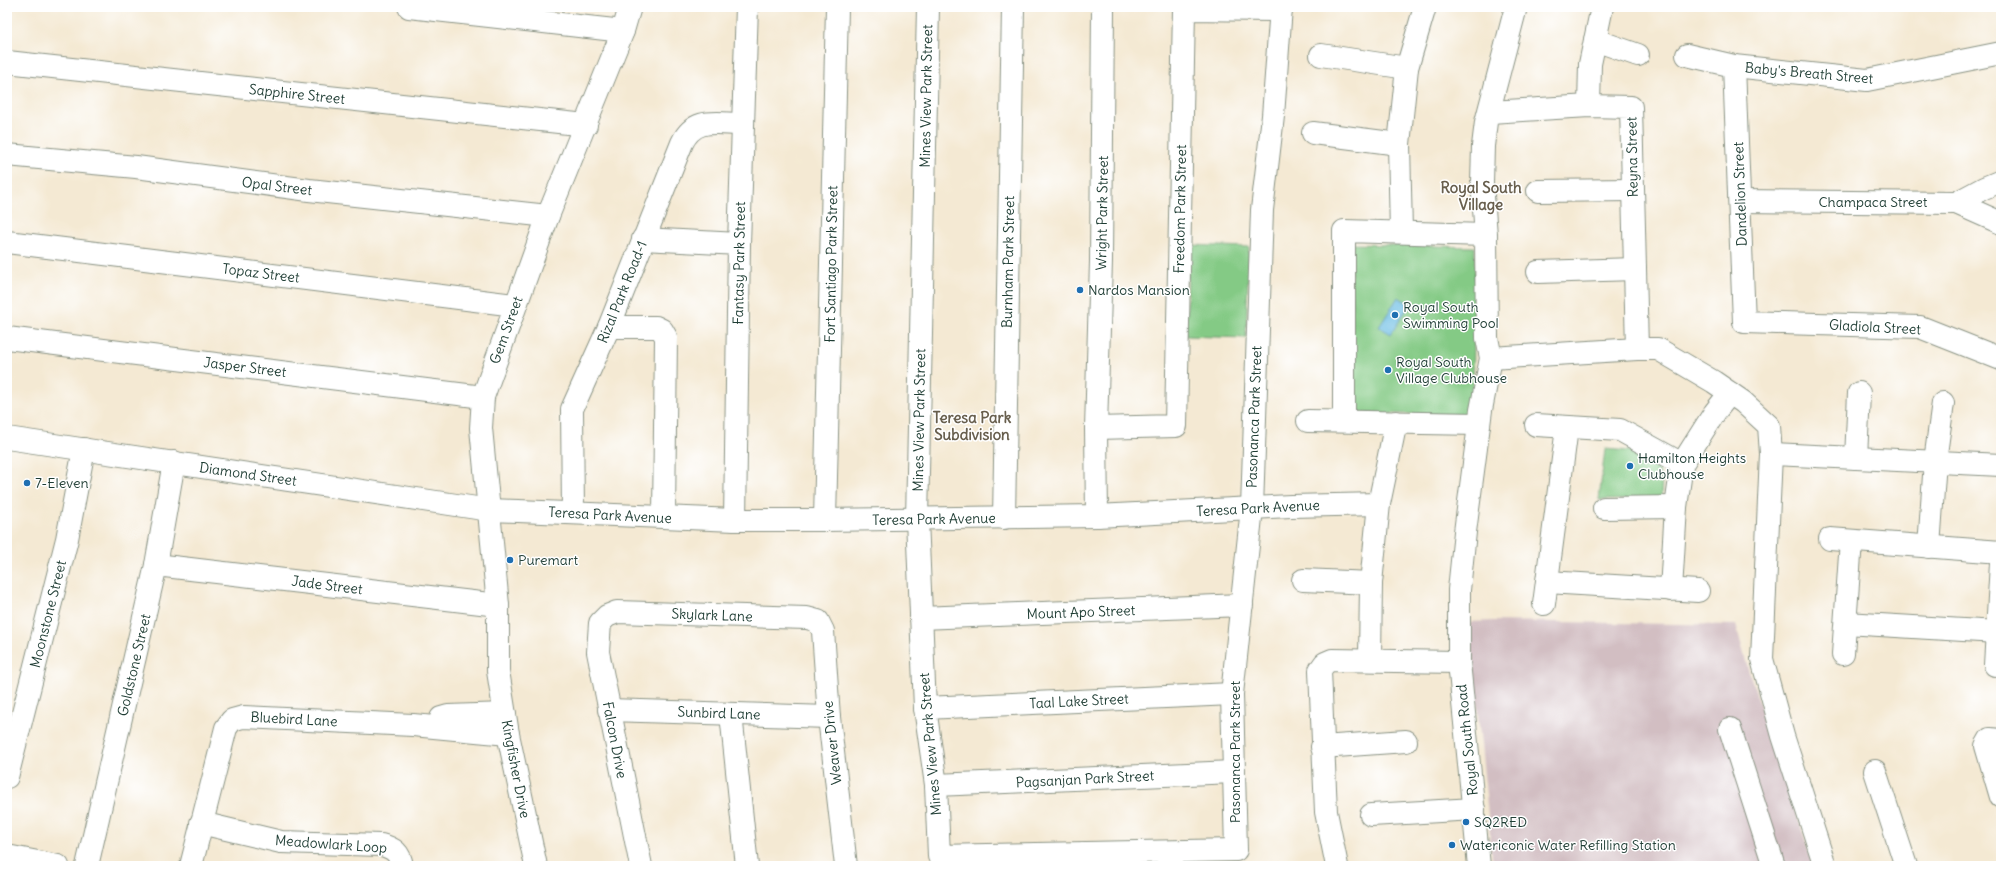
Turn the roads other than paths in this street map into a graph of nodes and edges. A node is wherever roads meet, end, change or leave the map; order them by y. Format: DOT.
graph roads {
  1 [pos="409,7"];
  2 [pos="630,7"];
  3 [pos="747,7"];
  4 [pos="837,7"];
  5 [pos="928,7"];
  6 [pos="1013,7"];
  7 [pos="1104,7"];
  8 [pos="1426,7"];
  9 [pos="1516,7"];
  10 [pos="1602,7"];
  11 [pos="1281,9"];
  12 [pos="623,32"];
  13 [pos="1594,40"];
  14 [pos="2001,53"];
  15 [pos="1321,55"];
  16 [pos="1638,55"];
  17 [pos="1687,55"];
  18 [pos="7,62"];
  19 [pos="1734,66"];
  20 [pos="1407,68"];
  21 [pos="1589,106"];
  22 [pos="1490,112"];
  23 [pos="743,124"];
  24 [pos="586,125"];
  25 [pos="1313,133"];
  26 [pos="1399,144"];
  27 [pos="7,155"];
  28 [pos="2001,181"];
  29 [pos="1632,190"];
  30 [pos="1538,191"];
  31 [pos="1740,201"];
  32 [pos="1956,202"];
  33 [pos="548,216"];
  34 [pos="2001,223"];
  35 [pos="1401,232"];
  36 [pos="1486,235"];
  37 [pos="643,239"];
  38 [pos="7,242"];
  39 [pos="739,244"];
  40 [pos="1634,269"];
  41 [pos="1538,272"];
  42 [pos="515,305"];
  43 [pos="1744,322"];
  44 [pos="609,327"];
  45 [pos="7,338"];
  46 [pos="1637,349"];
  47 [pos="1491,358"];
  48 [pos="2001,359"];
  49 [pos="1730,393"];
  50 [pos="1859,393"];
  51 [pos="482,396"];
  52 [pos="1943,403"];
  53 [pos="1308,421"];
  54 [pos="1344,421"];
  55 [pos="1396,422"];
  56 [pos="1479,424"];
  57 [pos="1536,425"];
  58 [pos="1096,428"];
  59 [pos="1567,428"];
  60 [pos="7,438"];
  61 [pos="84,449"];
  62 [pos="1771,454"];
  63 [pos="1856,458"];
  64 [pos="1935,461"];
  65 [pos="174,462"];
  66 [pos="1682,464"];
  67 [pos="2001,465"];
  68 [pos="1379,504"];
  69 [pos="1676,507"];
  70 [pos="1252,508"];
  71 [pos="1604,508"];
  72 [pos="490,510"];
  73 [pos="573,513"];
  74 [pos="1097,516"];
  75 [pos="664,518"];
  76 [pos="1004,518"];
  77 [pos="917,519"];
  78 [pos="735,520"];
  79 [pos="825,520"];
  80 [pos="1929,547"];
  81 [pos="2001,552"];
  82 [pos="2001,563"];
  83 [pos="156,565"];
  84 [pos="1302,580"];
  85 [pos="1371,582"];
  86 [pos="1547,582"];
  87 [pos="1671,590"];
  88 [pos="1698,591"];
  89 [pos="1544,604"];
  90 [pos="498,605"];
  91 [pos="1242,605"];
  92 [pos="607,616"];
  93 [pos="921,618"];
  94 [pos="818,621"];
  95 [pos="1846,623"];
  96 [pos="1997,632"];
  97 [pos="1844,654"];
  98 [pos="1370,660"];
  99 [pos="1459,662"];
  100 [pos="1995,665"];
  101 [pos="498,671"];
  102 [pos="1232,694"];
  103 [pos="925,708"];
  104 [pos="609,710"];
  105 [pos="731,714"];
  106 [pos="829,717"];
  107 [pos="507,724"];
  108 [pos="1730,729"];
  109 [pos="1995,739"];
  110 [pos="1406,741"];
  111 [pos="1322,747"];
  112 [pos="1875,771"];
  113 [pos="1233,772"];
  114 [pos="7,777"];
  115 [pos="936,785"];
  116 [pos="2001,797"];
  117 [pos="1474,809"];
  118 [pos="1371,815"];
  119 [pos="201,823"];
  120 [pos="7,856"];
  121 [pos="939,856"];
  122 [pos="58,866"];
  123 [pos="87,866"];
  124 [pos="191,866"];
  125 [pos="402,866"];
  126 [pos="536,866"];
  127 [pos="640,866"];
  128 [pos="747,866"];
  129 [pos="846,866"];
  130 [pos="1337,866"];
  131 [pos="1479,866"];
  132 [pos="1774,866"];
  133 [pos="1825,866"];
  134 [pos="1906,866"];
  1 -- 12 [label="street"];
  2 -- 12 [label="street, Gem Street"];
  3 -- 23 [label="street, Fantasy Park Street"];
  4 -- 79 [label="street, Fort Santiago Park Street"];
  5 -- 77 [label="street, Mines View Park Street"];
  6 -- 76 [label="street, Burnham Park Street"];
  7 -- 58 [label="street, Wright Park Street"];
  8 -- 20 [label="street"];
  9 -- 22 [label="street"];
  10 -- 13 [label="street"];
  11 -- 58 [label="street, Freedom Park Street"];
  11 -- 70 [label="street, Pasonanca Park Street"];
  12 -- 24 [label="street, Gem Street"];
  13 -- 16 [label="street"];
  13 -- 21 [label="street"];
  14 -- 19 [label="street, Baby's Breath Street"];
  15 -- 20 [label="street"];
  17 -- 19 [label="street, Baby's Breath Street"];
  18 -- 24 [label="street, Sapphire Street"];
  19 -- 31 [label="street, Dandelion Street"];
  20 -- 26 [label="street"];
  21 -- 22 [label="street, Reyna Street"];
  21 -- 29 [label="street, Reyna Street"];
  22 -- 36 [label="street"];
  23 -- 37 [label="street, Rizal Park Road-1"];
  23 -- 39 [label="street, Fantasy Park Street"];
  24 -- 33 [label="street, Gem Street"];
  25 -- 26 [label="street"];
  26 -- 35 [label="street"];
  27 -- 33 [label="street, Opal Street"];
  28 -- 32 [label="street"];
  29 -- 30 [label="street"];
  29 -- 40 [label="street, Reyna Street"];
  31 -- 32 [label="street, Champaca Street"];
  31 -- 43 [label="street, Dandelion Street"];
  32 -- 34 [label="street, Champaca Street"];
  33 -- 42 [label="street, Gem Street"];
  35 -- 36 [label="street"];
  35 -- 54 [label="street"];
  36 -- 47 [label="street"];
  37 -- 39 [label="street"];
  37 -- 44 [label="street, Rizal Park Road-1"];
  38 -- 42 [label="street, Topaz Street"];
  39 -- 78 [label="street, Fantasy Park Street"];
  40 -- 41 [label="street"];
  40 -- 46 [label="street, Reyna Street"];
  42 -- 51 [label="street, Gem Street"];
  43 -- 48 [label="street, Gladiola Street"];
  44 -- 73 [label="street, Rizal Park Road-1"];
  44 -- 75 [label="street"];
  45 -- 51 [label="street, Jasper Street"];
  46 -- 47 [label="street"];
  46 -- 49 [label="street"];
  47 -- 56 [label="street, Royal South Road"];
  49 -- 62 [label="street"];
  49 -- 66 [label="street"];
  50 -- 63 [label="street"];
  51 -- 72 [label="street, Gem Street"];
  52 -- 64 [label="street"];
  53 -- 54 [label="street"];
  54 -- 55 [label="street"];
  55 -- 56 [label="street"];
  55 -- 68 [label="street"];
  56 -- 99 [label="street, Royal South Road"];
  57 -- 59 [label="street"];
  58 -- 74 [label="street, Wright Park Street"];
  59 -- 66 [label="street"];
  59 -- 86 [label="street"];
  60 -- 61 [label="street, Diamond Street"];
  61 -- 65 [label="street, Diamond Street"];
  61 -- 114 [label="street, Moonstone Street"];
  62 -- 63 [label="street"];
  62 -- 133 [label="street"];
  63 -- 64 [label="street"];
  64 -- 67 [label="street"];
  64 -- 80 [label="street"];
  65 -- 72 [label="street, Diamond Street"];
  65 -- 83 [label="street, Goldstone Street"];
  66 -- 69 [label="street"];
  68 -- 70 [label="street, Teresa Park Avenue"];
  68 -- 85 [label="street"];
  69 -- 71 [label="street"];
  69 -- 87 [label="street"];
  70 -- 74 [label="street, Teresa Park Avenue"];
  70 -- 91 [label="street, Pasonanca Park Street"];
  72 -- 73 [label="street, Teresa Park Avenue"];
  72 -- 90 [label="street, Gem Street"];
  73 -- 75 [label="street, Teresa Park Avenue"];
  74 -- 76 [label="street, Teresa Park Avenue"];
  75 -- 78 [label="street, Teresa Park Avenue"];
  76 -- 77 [label="street, Teresa Park Avenue"];
  77 -- 79 [label="street, Teresa Park Avenue"];
  77 -- 93 [label="street, Mines View Park Street"];
  78 -- 79 [label="street, Teresa Park Avenue"];
  80 -- 81 [label="street"];
  80 -- 95 [label="street"];
  82 -- 96 [label="street"];
  83 -- 90 [label="street, Jade Street"];
  83 -- 123 [label="street, Goldstone Street"];
  84 -- 85 [label="street"];
  85 -- 98 [label="street"];
  86 -- 87 [label="street"];
  86 -- 89 [label="street"];
  87 -- 88 [label="street"];
  90 -- 101 [label="street, Gem Street"];
  91 -- 93 [label="street, Mount Apo Street"];
  91 -- 102 [label="street, Pasonanca Park Street"];
  92 -- 94 [label="street, Skylark Lane"];
  92 -- 104 [label="street, Falcon Drive"];
  93 -- 103 [label="street, Mines View Park Street"];
  94 -- 106 [label="street, Weaver Drive"];
  95 -- 96 [label="street"];
  95 -- 97 [label="street"];
  96 -- 100 [label="street"];
  98 -- 99 [label="street"];
  98 -- 111 [label="street"];
  99 -- 117 [label="street, Royal South Road"];
  101 -- 107 [label="street, Kingfisher Drive"];
  102 -- 103 [label="street, Taal Lake Street"];
  102 -- 113 [label="street, Pasonanca Park Street"];
  103 -- 115 [label="street, Mines View Park Street"];
  104 -- 105 [label="street, Sunbird Lane"];
  104 -- 127 [label="street, Falcon Drive"];
  105 -- 106 [label="street, Sunbird Lane"];
  105 -- 128 [label="street"];
  106 -- 129 [label="street, Weaver Drive"];
  107 -- 119 [label="street, Bluebird Lane"];
  107 -- 126 [label="street, Kingfisher Drive"];
  108 -- 132 [label="street"];
  109 -- 116 [label="street"];
  110 -- 111 [label="street"];
  111 -- 130 [label="street"];
  112 -- 134 [label="street"];
  113 -- 115 [label="street, Pagsanjan Park Street"];
  113 -- 121 [label="street, Pasonanca Park Street"];
  115 -- 121 [label="street, Mines View Park Street"];
  117 -- 118 [label="street"];
  117 -- 131 [label="street, Royal South Road"];
  119 -- 124 [label="street, Bluebird Lane"];
  119 -- 125 [label="street, Meadowlark Loop"];
  120 -- 122 [label="street"];
}
